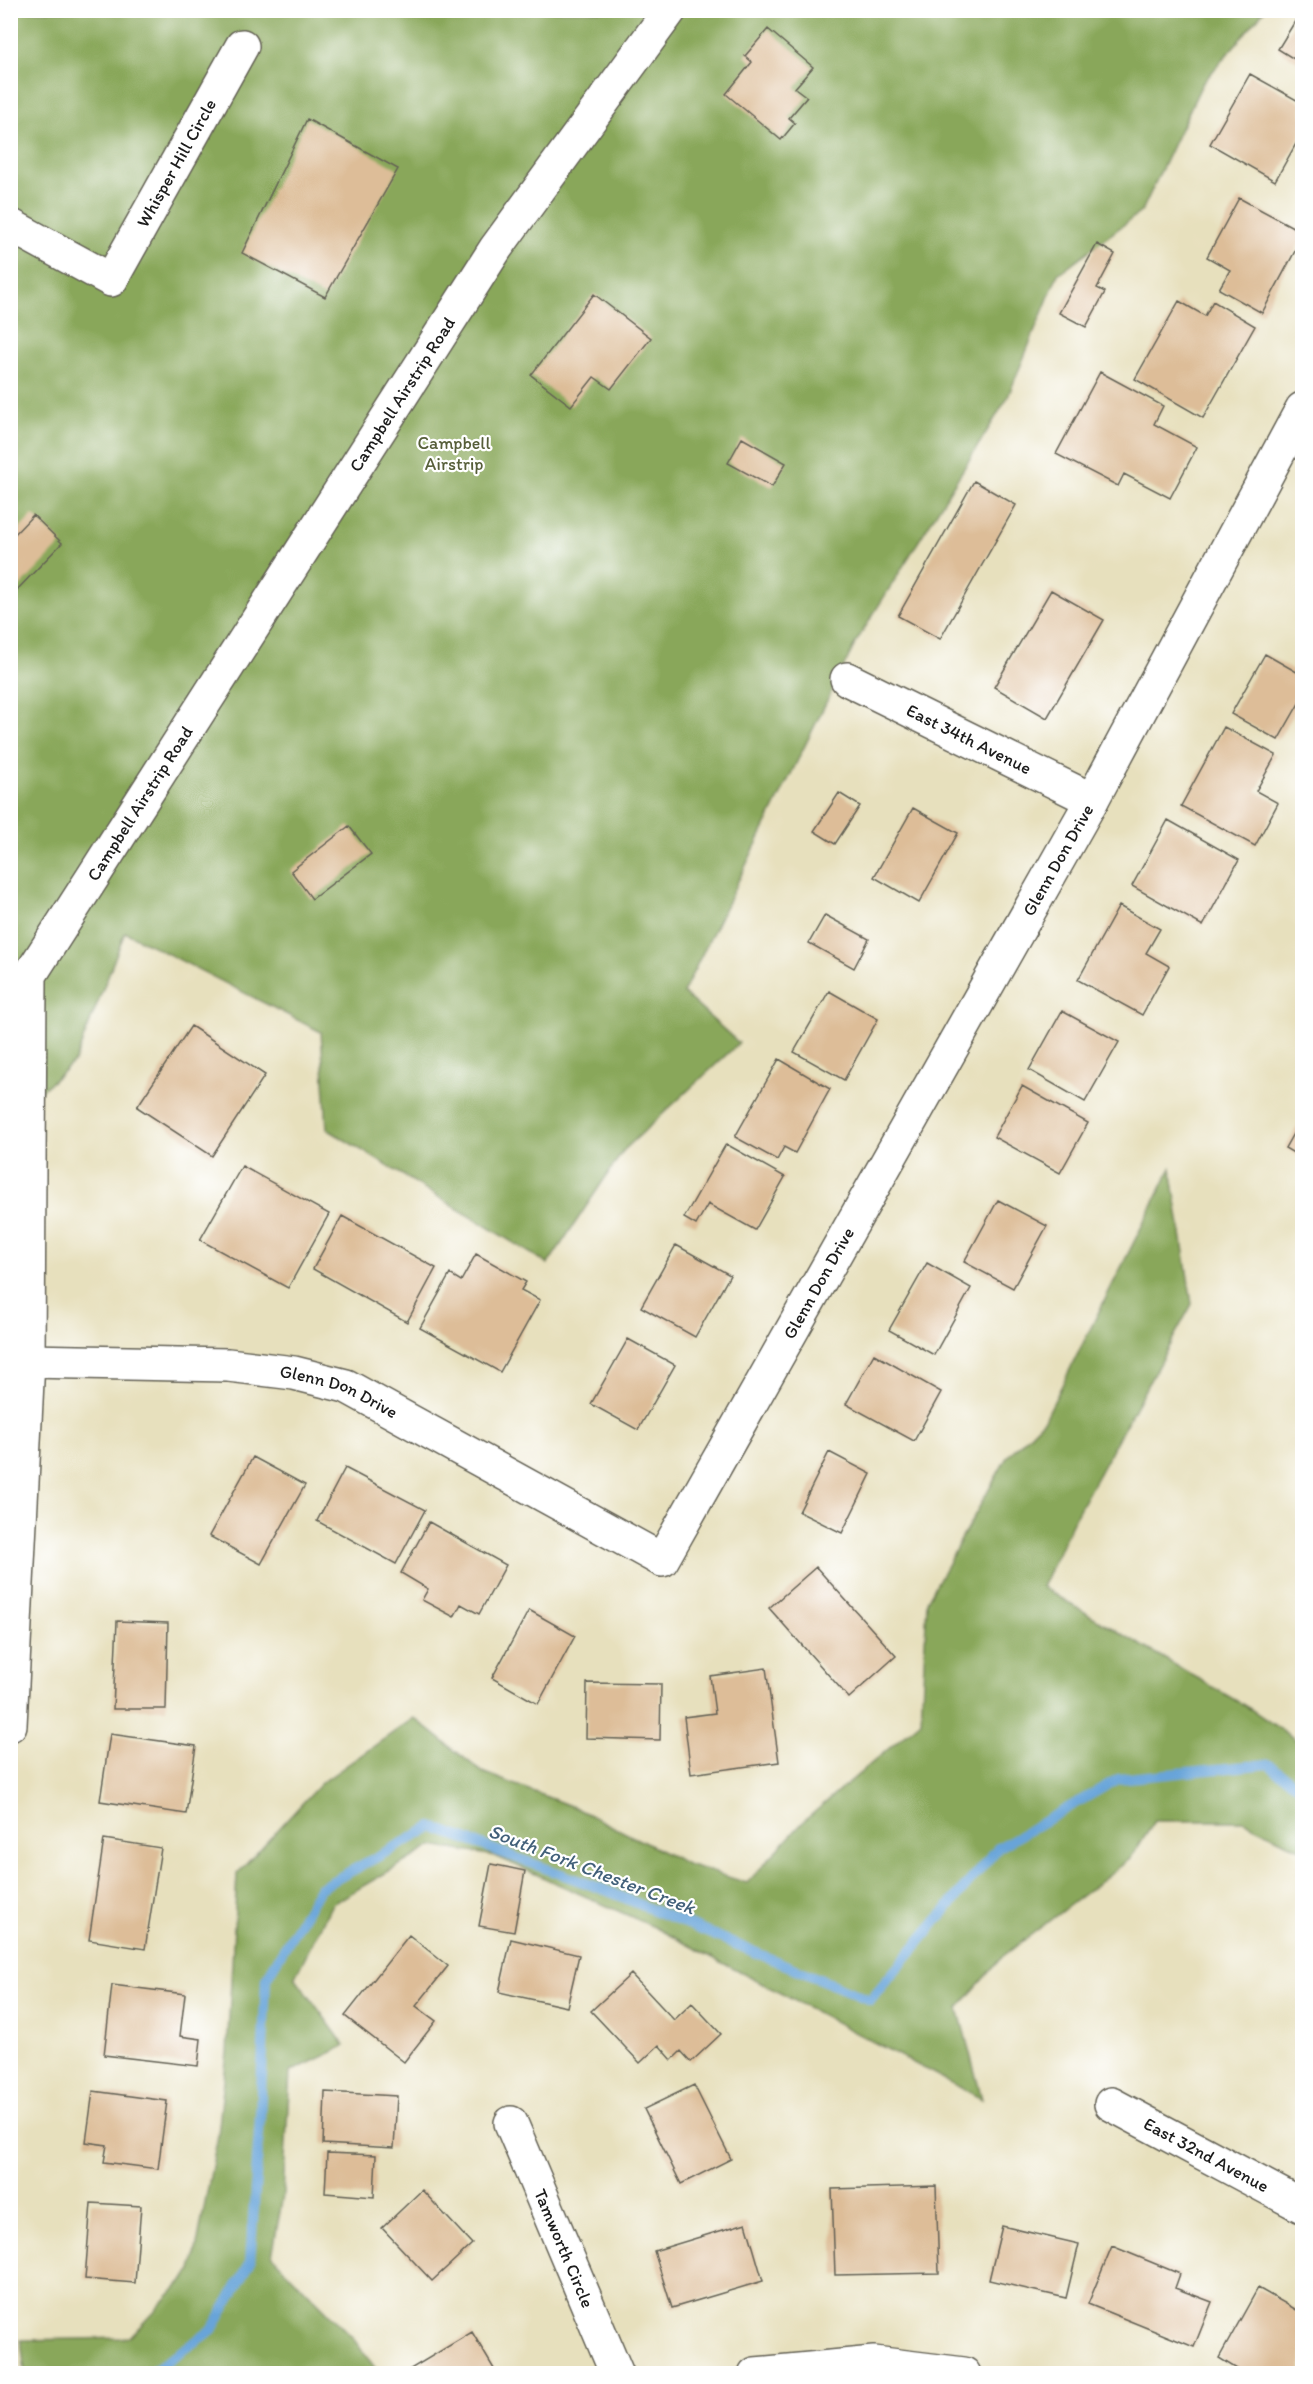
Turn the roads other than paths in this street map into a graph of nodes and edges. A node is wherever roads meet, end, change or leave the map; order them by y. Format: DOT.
graph roads {
  1 [pos="670,10"];
  2 [pos="242,46"];
  3 [pos="10,225"];
  4 [pos="1302,409"];
  5 [pos="847,679"];
  6 [pos="1092,800"];
  7 [pos="20,1213"];
  8 [pos="28,1361"];
  9 [pos="11,1715"];
  10 [pos="10,1725"];
  11 [pos="1111,2104"];
  12 [pos="511,2123"];
  13 [pos="1302,2206"];
  14 [pos="616,2373"];
  15 [pos="755,2373"];
  16 [pos="963,2373"];
  1 -- 7 [label="street, Campbell Airstrip Road"];
  2 -- 3 [label="street, Whisper Hill Circle"];
  4 -- 6 [label="street, Glenn Don Drive"];
  5 -- 6 [label="street, East 34th Avenue"];
  6 -- 8 [label="street, Glenn Don Drive"];
  7 -- 8 [label="street, Campbell Airstrip Road"];
  8 -- 9 [label="street, Campbell Airstrip Road"];
  9 -- 10 [label="street, Campbell Airstrip Road"];
  11 -- 13 [label="street, East 32nd Avenue"];
  12 -- 14 [label="street, Tamworth Circle"];
  15 -- 16 [label="street"];
}
